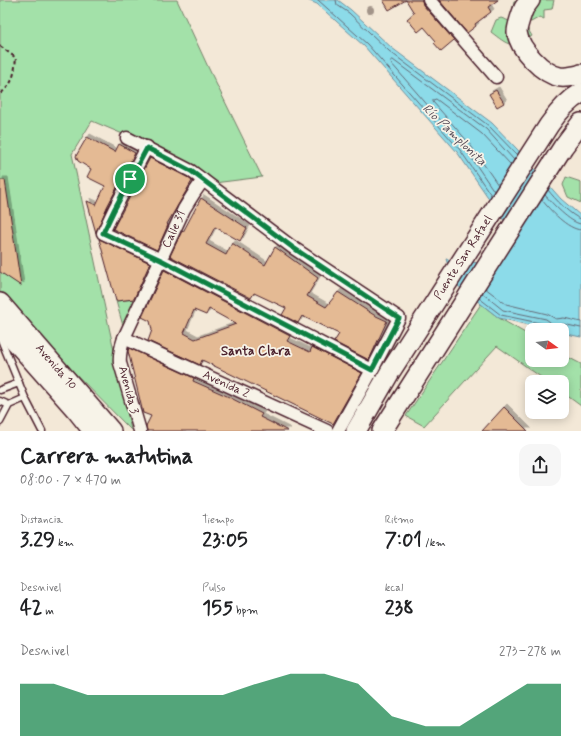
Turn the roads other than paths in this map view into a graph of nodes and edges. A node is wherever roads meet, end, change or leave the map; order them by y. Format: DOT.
graph roads {
  1 [pos="429,0"];
  2 [pos="530,0"];
  3 [pos="581,74"];
  4 [pos="496,77"];
  5 [pos="579,93"];
  6 [pos="581,123"];
  7 [pos="581,136"];
  8 [pos="127,138"];
  9 [pos="563,147"];
  10 [pos="147,148"];
  11 [pos="203,180"];
  12 [pos="161,260"];
  13 [pos="2,321"];
  14 [pos="122,343"];
  15 [pos="381,371"];
  16 [pos="19,383"];
  17 [pos="0,390"];
  18 [pos="25,398"];
  19 [pos="0,401"];
  20 [pos="9,405"];
  21 [pos="0,422"];
  22 [pos="42,431"];
  23 [pos="93,431"];
  24 [pos="111,431"];
  25 [pos="140,431"];
  26 [pos="327,431"];
  27 [pos="338,431"];
  28 [pos="356,431"];
  29 [pos="382,431"];
  1 -- 4 [label="street"];
  2 -- 3 [label="main road"];
  5 -- 15 [label="main road, Puente San Rafael"];
  6 -- 9 [label="main road, Puente San Rafael"];
  7 -- 9 [label="main road"];
  8 -- 10 [label="street"];
  9 -- 29 [label="main road, Puente San Rafael"];
  10 -- 11 [label="street"];
  10 -- 12 [label="street"];
  11 -- 12 [label="street, Calle 31"];
  11 -- 15 [label="street"];
  12 -- 14 [label="street, Calle 31"];
  12 -- 15 [label="street"];
  13 -- 16 [label="lane"];
  13 -- 23 [label="main road, Avenida 10"];
  13 -- 24 [label="main road, Avenida 10"];
  14 -- 25 [label="street, Avenida 3"];
  14 -- 26 [label="street, Avenida 2"];
  15 -- 27 [label="street"];
  15 -- 28 [label="main road, Puente San Rafael"];
  16 -- 17 [label="lane"];
  16 -- 18 [label="lane"];
  18 -- 20 [label="lane"];
  18 -- 22 [label="lane"];
  19 -- 20 [label="lane"];
  20 -- 21 [label="lane"];
}
